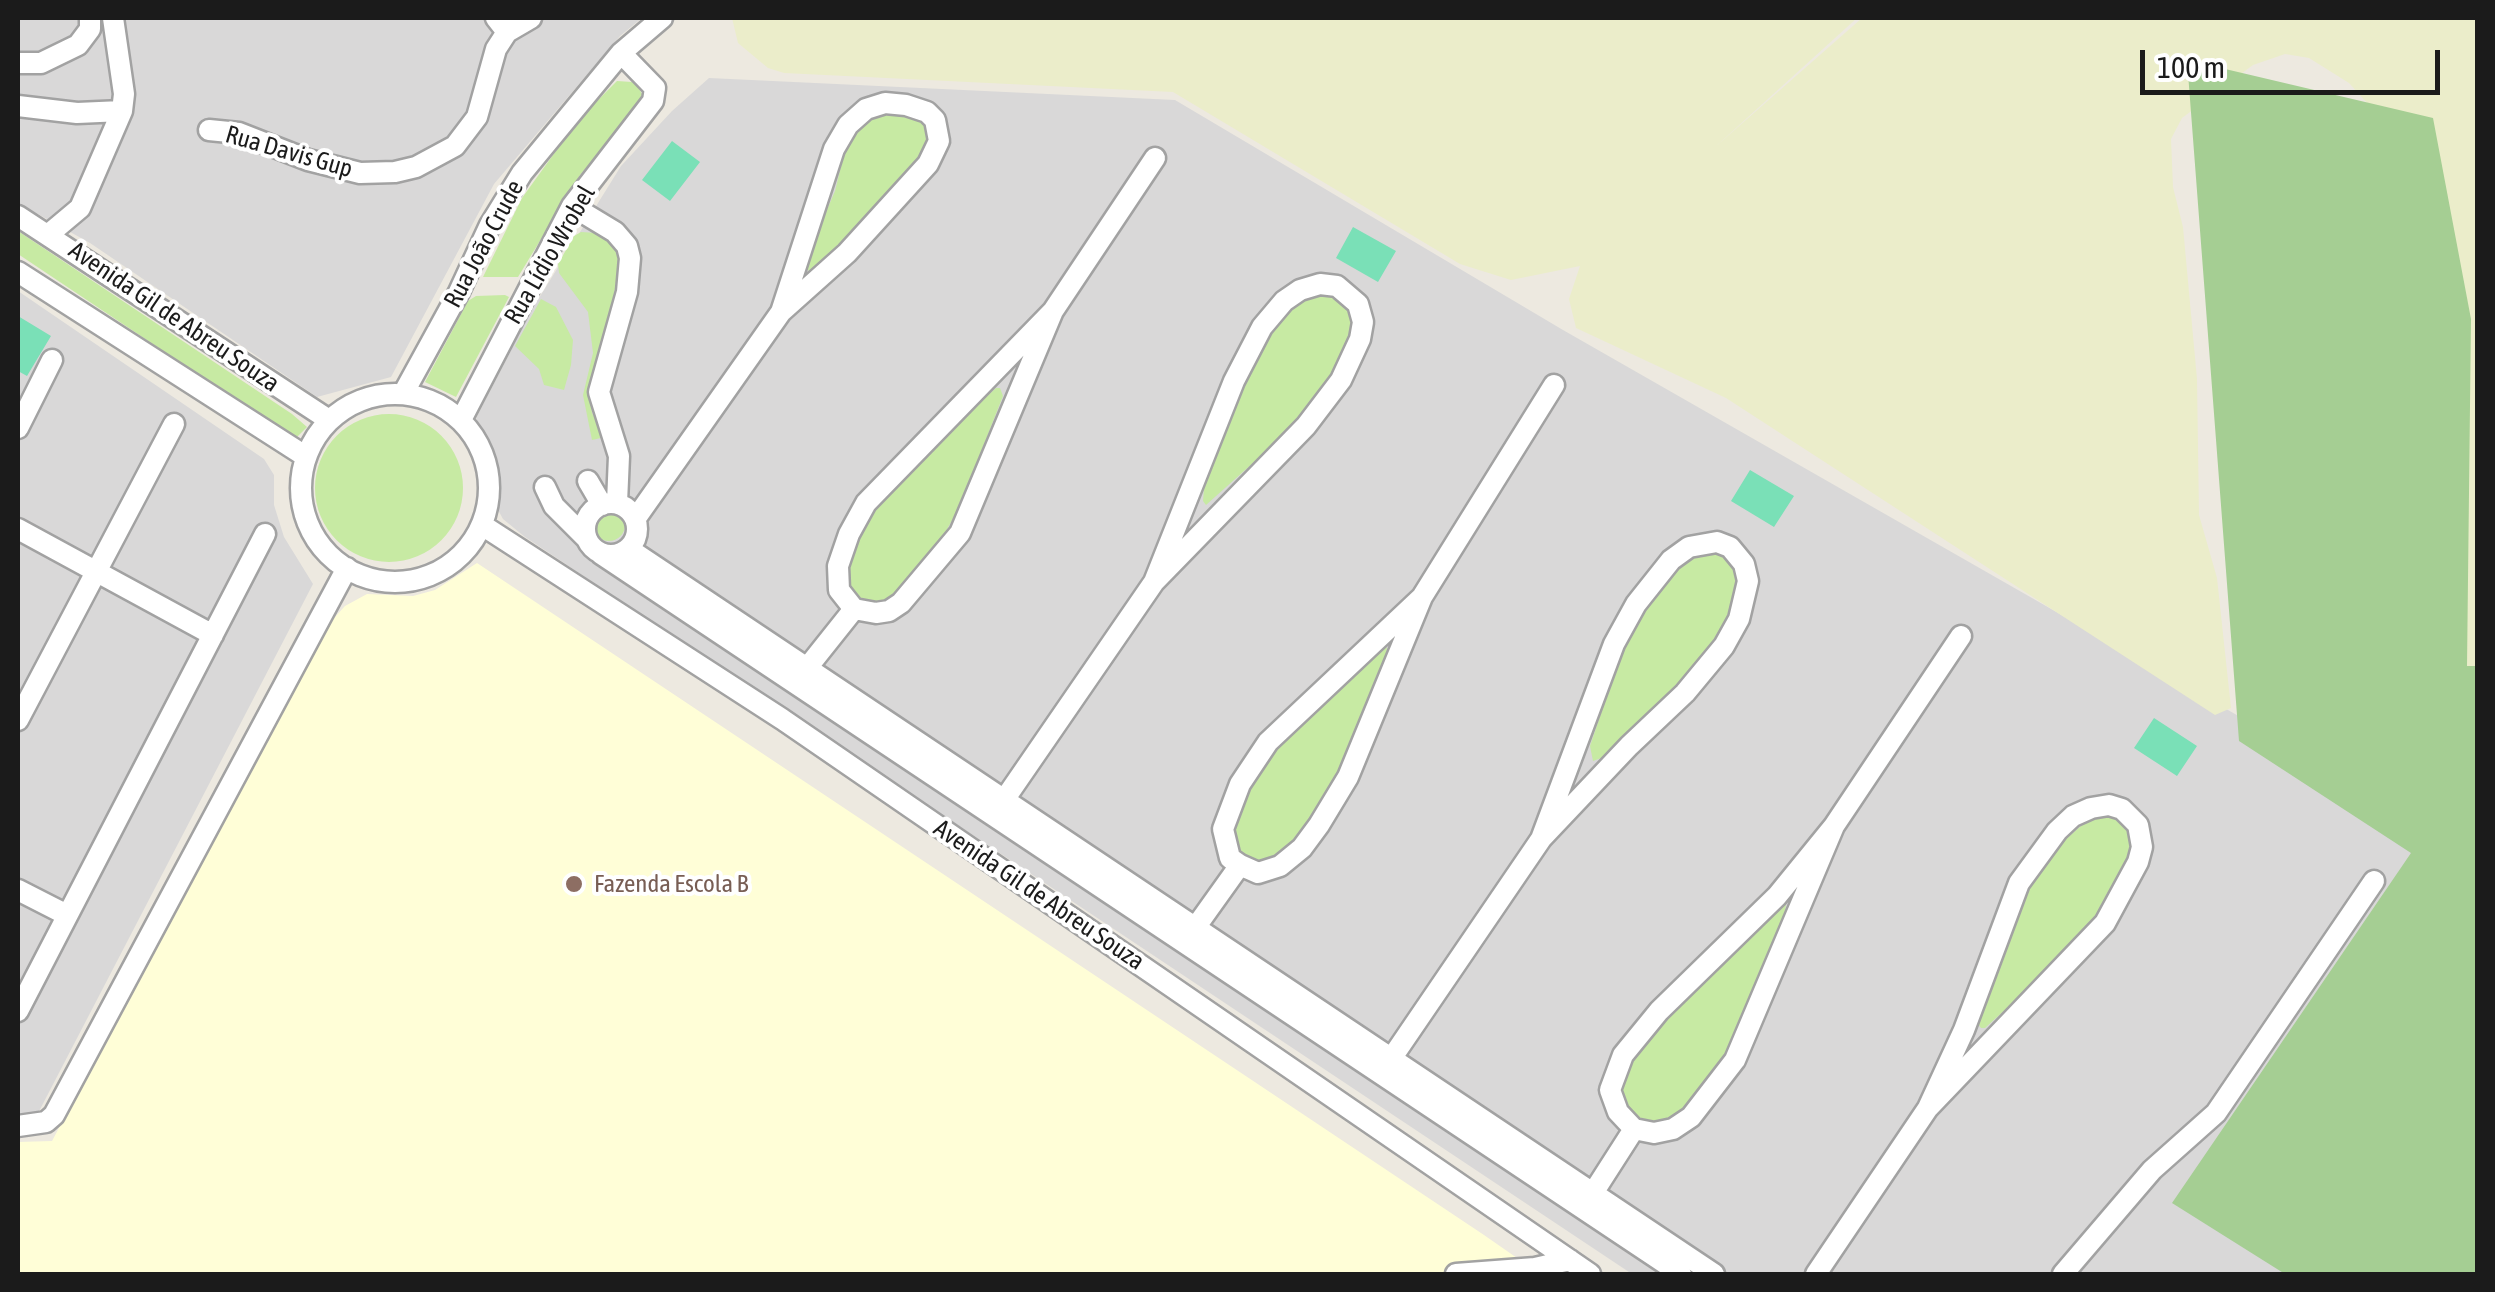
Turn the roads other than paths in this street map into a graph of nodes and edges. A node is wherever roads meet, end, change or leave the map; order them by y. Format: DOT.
graph roads {
  1 [pos="113,18"];
  2 [pos="532,18"];
  3 [pos="662,18"];
  4 [pos="502,25"];
  5 [pos="88,28"];
  6 [pos="621,53"];
  7 [pos="18,63"];
  8 [pos="18,106"];
  9 [pos="122,111"];
  10 [pos="210,130"];
  11 [pos="1155,158"];
  12 [pos="572,206"];
  13 [pos="18,216"];
  14 [pos="48,234"];
  15 [pos="18,272"];
  16 [pos="804,277"];
  17 [pos="1052,310"];
  18 [pos="52,360"];
  19 [pos="989,377"];
  20 [pos="1554,385"];
  21 [pos="403,394"];
  22 [pos="1016,398"];
  23 [pos="329,420"];
  24 [pos="461,420"];
  25 [pos="174,424"];
  26 [pos="18,428"];
  27 [pos="306,456"];
  28 [pos="588,481"];
  29 [pos="545,487"];
  30 [pos="1188,497"];
  31 [pos="610,504"];
  32 [pos="1218,514"];
  33 [pos="636,518"];
  34 [pos="482,525"];
  35 [pos="18,530"];
  36 [pos="265,534"];
  37 [pos="593,546"];
  38 [pos="629,550"];
  39 [pos="347,568"];
  40 [pos="95,574"];
  41 [pos="1154,582"];
  42 [pos="1422,596"];
  43 [pos="854,609"];
  44 [pos="213,635"];
  45 [pos="1961,636"];
  46 [pos="1378,637"];
  47 [pos="1398,651"];
  48 [pos="807,668"];
  49 [pos="18,720"];
  50 [pos="1576,753"];
  51 [pos="1605,771"];
  52 [pos="1004,800"];
  53 [pos="1834,826"];
  54 [pos="1541,839"];
  55 [pos="1240,865"];
  56 [pos="2374,881"];
  57 [pos="18,890"];
  58 [pos="1777,896"];
  59 [pos="1797,910"];
  60 [pos="67,916"];
  61 [pos="1195,928"];
  62 [pos="18,1010"];
  63 [pos="1964,1030"];
  64 [pos="1984,1048"];
  65 [pos="1391,1058"];
  66 [pos="1928,1108"];
  67 [pos="18,1126"];
  68 [pos="1634,1128"];
  69 [pos="1592,1194"];
  70 [pos="1570,1260"];
  71 [pos="1456,1274"];
  72 [pos="1590,1274"];
  73 [pos="1680,1274"];
  74 [pos="1714,1274"];
  75 [pos="1816,1274"];
  76 [pos="2063,1274"];
  1 -- 9 [label="street"];
  2 -- 4 [label="street"];
  3 -- 6 [label="street, Rua João Crude"];
  4 -- 10 [label="street, Rua Davis Gup"];
  5 -- 7 [label="street"];
  6 -- 12 [label="street, Rua Lídio Wrobel"];
  6 -- 21 [label="street, Rua João Crude"];
  8 -- 9 [label="street"];
  9 -- 14 [label="street"];
  11 -- 17 [label="street"];
  12 -- 24 [label="street, Rua Lídio Wrobel"];
  12 -- 31 [label="street"];
  13 -- 14 [label="street, Avenida Gil de Abreu Souza"];
  14 -- 23 [label="street, Avenida Gil de Abreu Souza"];
  15 -- 27 [label="street, Avenida Gil de Abreu Souza"];
  16 -- 16 [label="street"];
  16 -- 33 [label="street"];
  17 -- 19 [label="street"];
  17 -- 22 [label="street"];
  18 -- 26 [label="street"];
  19 -- 22 [label="street"];
  19 -- 43 [label="street"];
  20 -- 42 [label="street"];
  21 -- 23 [label="street"];
  21 -- 24 [label="street"];
  22 -- 43 [label="street"];
  23 -- 27 [label="street"];
  24 -- 34 [label="street"];
  25 -- 40 [label="street"];
  27 -- 39 [label="street"];
  28 -- 31 [label="street"];
  29 -- 37 [label="street"];
  30 -- 32 [label="street"];
  30 -- 32 [label="street"];
  30 -- 41 [label="street"];
  31 -- 33 [label="street"];
  31 -- 37 [label="street"];
  32 -- 41 [label="street"];
  33 -- 38 [label="street"];
  34 -- 39 [label="street"];
  34 -- 70 [label="street, Avenida Gil de Abreu Souza"];
  35 -- 40 [label="street"];
  36 -- 44 [label="street"];
  37 -- 38 [label="street"];
  37 -- 73 [label="street"];
  38 -- 48 [label="street"];
  39 -- 67 [label="street"];
  40 -- 44 [label="street"];
  40 -- 49 [label="street"];
  41 -- 52 [label="street"];
  42 -- 46 [label="street"];
  42 -- 47 [label="street"];
  43 -- 48 [label="street"];
  44 -- 60 [label="street"];
  45 -- 53 [label="street"];
  46 -- 47 [label="street"];
  46 -- 55 [label="street"];
  47 -- 55 [label="street"];
  48 -- 52 [label="street"];
  50 -- 51 [label="street"];
  50 -- 51 [label="street"];
  50 -- 54 [label="street"];
  51 -- 54 [label="street"];
  52 -- 61 [label="street"];
  53 -- 58 [label="street"];
  53 -- 59 [label="street"];
  54 -- 65 [label="street"];
  55 -- 61 [label="street"];
  56 -- 76 [label="street"];
  57 -- 60 [label="street"];
  58 -- 59 [label="street"];
  58 -- 68 [label="street"];
  59 -- 68 [label="street"];
  60 -- 62 [label="street"];
  61 -- 65 [label="street"];
  63 -- 64 [label="street"];
  63 -- 64 [label="street"];
  63 -- 66 [label="street"];
  64 -- 66 [label="street"];
  65 -- 69 [label="street"];
  66 -- 75 [label="street"];
  68 -- 69 [label="street"];
  69 -- 74 [label="street"];
  70 -- 71 [label="street"];
  70 -- 72 [label="street, Avenida Gil de Abreu Souza"];
}
